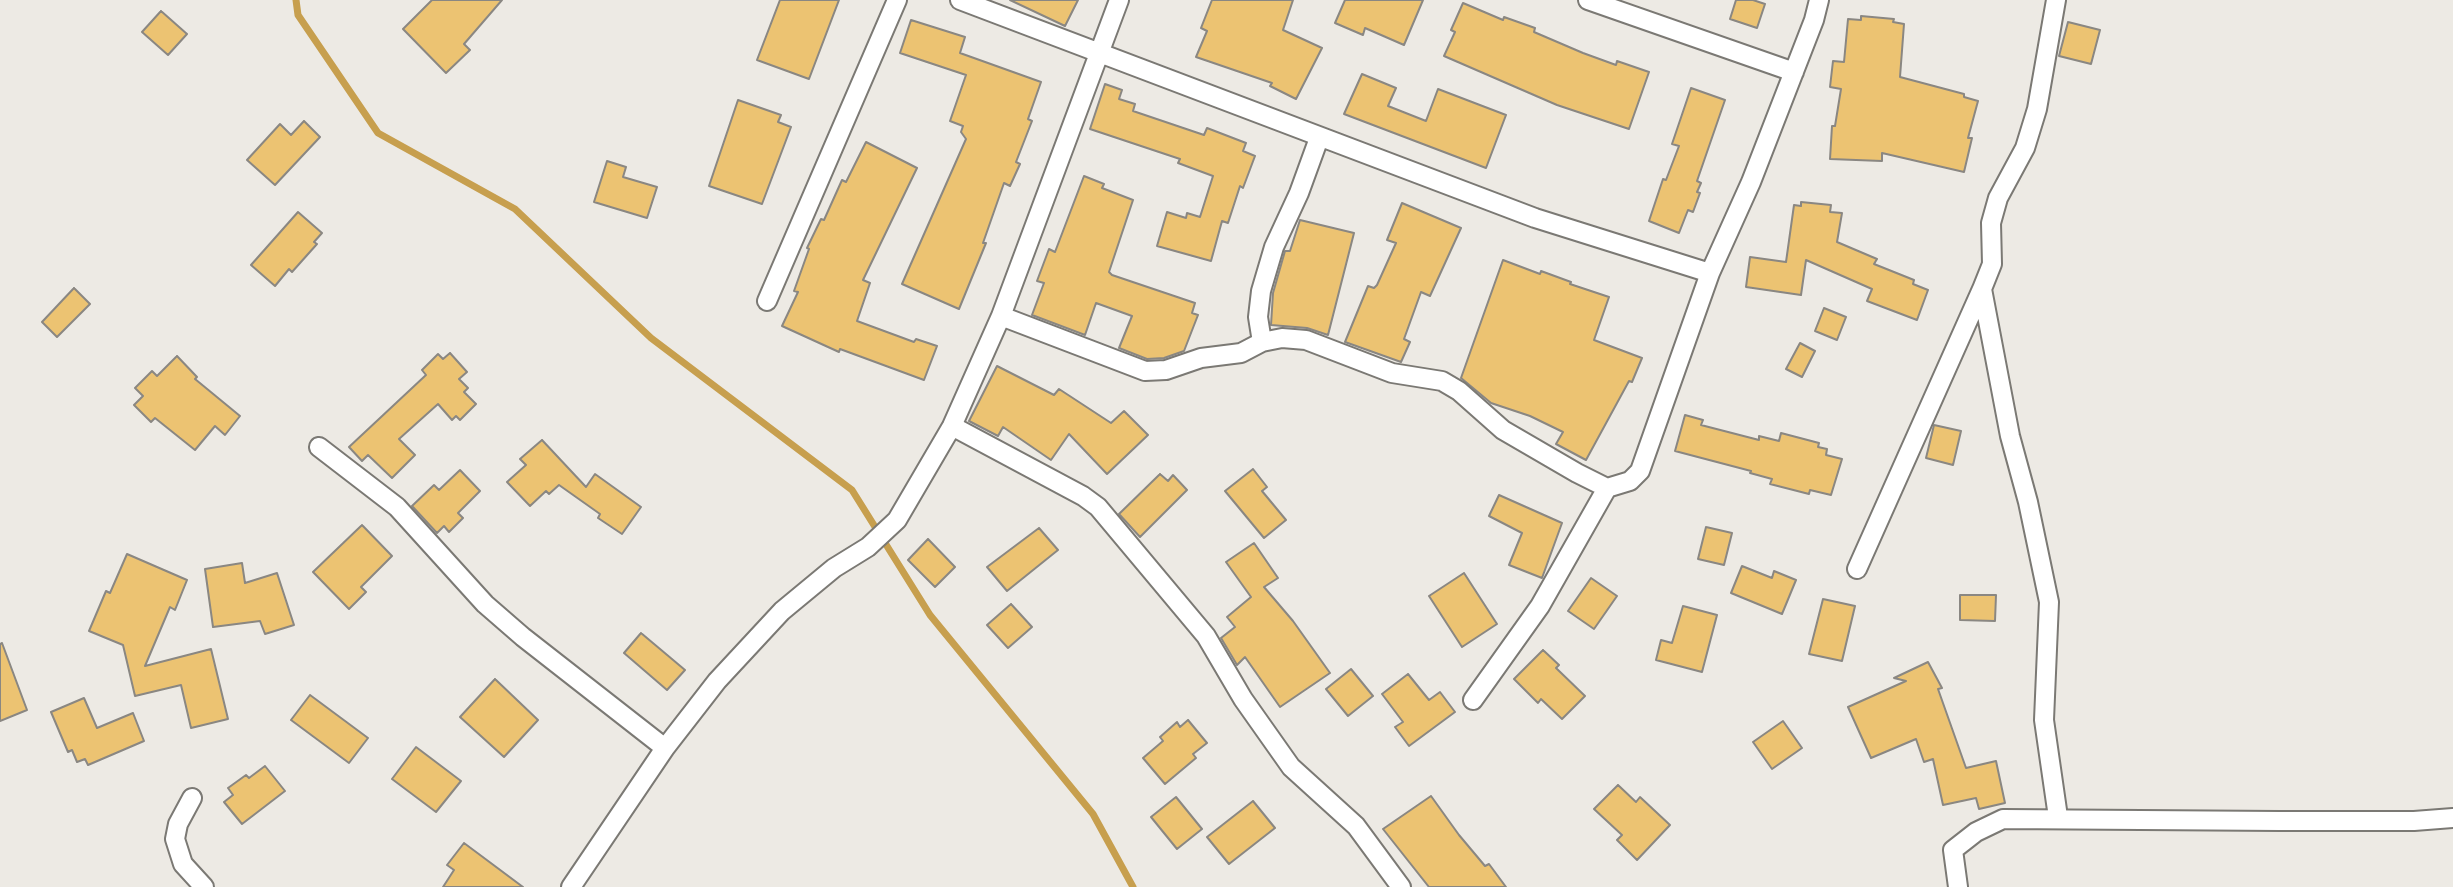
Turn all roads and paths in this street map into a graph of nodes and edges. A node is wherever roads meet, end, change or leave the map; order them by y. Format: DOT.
graph roads {
  1 [pos="897,0"];
  2 [pos="960,0"];
  3 [pos="1119,0"];
  4 [pos="1819,0"];
  5 [pos="2056,0"];
  6 [pos="1592,1"];
  7 [pos="1100,51"];
  8 [pos="1794,72"];
  9 [pos="1319,138"];
  10 [pos="1710,273"];
  11 [pos="1982,289"];
  12 [pos="767,301"];
  13 [pos="1001,316"];
  14 [pos="1262,342"];
  15 [pos="952,426"];
  16 [pos="319,447"];
  17 [pos="1607,488"];
  18 [pos="1857,569"];
  19 [pos="1473,700"];
  20 [pos="665,748"];
  21 [pos="192,798"];
  22 [pos="2058,817"];
  23 [pos="2453,818"];
  24 [pos="204,887"];
  25 [pos="571,887"];
  26 [pos="1401,887"];
  27 [pos="1958,887"];
  1 -- 12 [label="street"];
  2 -- 7 [label="street"];
  3 -- 7 [label="street"];
  4 -- 8 [label="street"];
  5 -- 11 [label="street"];
  6 -- 8 [label="street"];
  7 -- 9 [label="street"];
  7 -- 13 [label="street"];
  8 -- 10 [label="street"];
  9 -- 10 [label="street"];
  9 -- 14 [label="street"];
  10 -- 17 [label="street"];
  11 -- 18 [label="street"];
  11 -- 22 [label="street"];
  13 -- 14 [label="street"];
  13 -- 15 [label="street"];
  14 -- 17 [label="street"];
  15 -- 20 [label="street"];
  15 -- 26 [label="street"];
  16 -- 20 [label="street"];
  17 -- 19 [label="street"];
  20 -- 25 [label="street"];
  21 -- 24 [label="street"];
  22 -- 23 [label="street"];
  22 -- 27 [label="street"];
}
